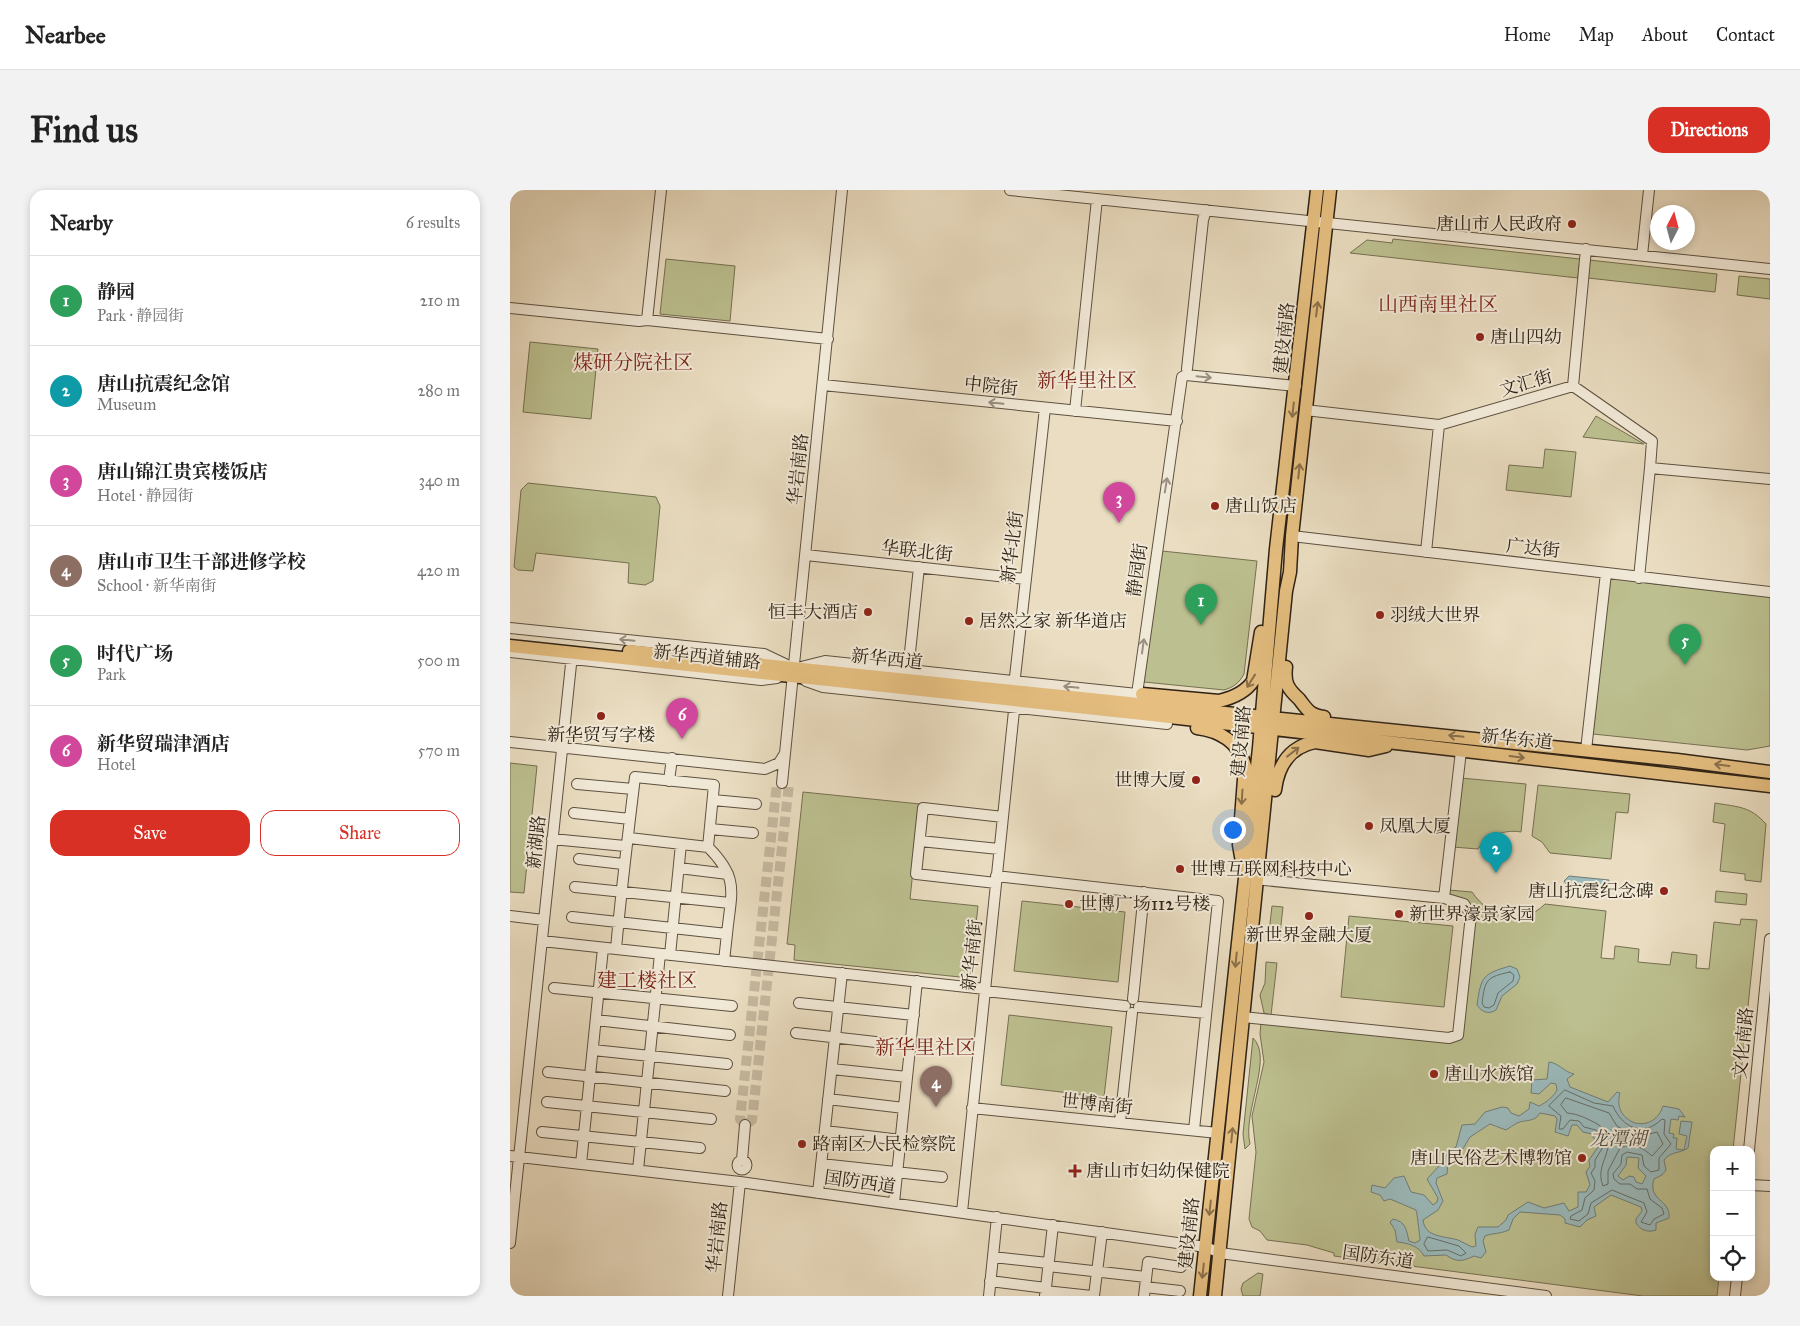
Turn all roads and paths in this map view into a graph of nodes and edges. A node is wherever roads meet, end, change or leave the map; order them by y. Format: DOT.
graph roads {
  1 [pos="661,190"];
  2 [pos="842,190"];
  3 [pos="1010,190"];
  4 [pos="1317,190"];
  5 [pos="1330,190"];
  6 [pos="1649,190"];
  7 [pos="1097,199"];
  8 [pos="1206,210"];
  9 [pos="1320,222"];
  10 [pos="1586,249"];
  11 [pos="1642,255"];
  12 [pos="1770,269"];
  13 [pos="510,308"];
  14 [pos="647,320"];
  15 [pos="828,339"];
  16 [pos="1187,368"];
  17 [pos="823,385"];
  18 [pos="1296,386"];
  19 [pos="1573,386"];
  20 [pos="1045,408"];
  21 [pos="1306,410"];
  22 [pos="1075,411"];
  23 [pos="1177,421"];
  24 [pos="1438,425"];
  25 [pos="1650,468"];
  26 [pos="1770,479"];
  27 [pos="1292,536"];
  28 [pos="1276,548"];
  29 [pos="1426,552"];
  30 [pos="806,555"];
  31 [pos="919,567"];
  32 [pos="1290,572"];
  33 [pos="1606,573"];
  34 [pos="1639,578"];
  35 [pos="1025,579"];
  36 [pos="1770,592"];
  37 [pos="510,628"];
  38 [pos="510,638"];
  39 [pos="510,646"];
  40 [pos="510,652"];
  41 [pos="572,656"];
  42 [pos="908,671"];
  43 [pos="794,672"];
  44 [pos="1137,694"];
  45 [pos="1014,695"];
  46 [pos="1120,701"];
  47 [pos="1143,714"];
  48 [pos="1260,722"];
  49 [pos="1167,724"];
  50 [pos="1274,724"];
  51 [pos="1380,729"];
  52 [pos="510,742"];
  53 [pos="1399,744"];
  54 [pos="562,747"];
  55 [pos="1586,750"];
  56 [pos="786,751"];
  57 [pos="1461,751"];
  58 [pos="672,758"];
  59 [pos="1770,772"];
  60 [pos="669,781"];
  61 [pos="782,783"];
  62 [pos="577,784"];
  63 [pos="1770,786"];
  64 [pos="633,789"];
  65 [pos="713,800"];
  66 [pos="756,804"];
  67 [pos="574,813"];
  68 [pos="1003,817"];
  69 [pos="630,819"];
  70 [pos="710,829"];
  71 [pos="753,833"];
  72 [pos="552,839"];
  73 [pos="920,841"];
  74 [pos="627,842"];
  75 [pos="681,844"];
  76 [pos="708,847"];
  77 [pos="999,849"];
  78 [pos="579,859"];
  79 [pos="623,864"];
  80 [pos="679,868"];
  81 [pos="728,874"];
  82 [pos="1245,876"];
  83 [pos="996,879"];
  84 [pos="1264,880"];
  85 [pos="575,887"];
  86 [pos="621,892"];
  87 [pos="1144,892"];
  88 [pos="676,898"];
  89 [pos="1256,898"];
  90 [pos="1444,898"];
  91 [pos="730,903"];
  92 [pos="510,916"];
  93 [pos="572,917"];
  94 [pos="544,920"];
  95 [pos="618,922"];
  96 [pos="673,928"];
  97 [pos="727,934"];
  98 [pos="1770,939"];
  99 [pos="542,941"];
  100 [pos="603,948"];
  101 [pos="616,949"];
  102 [pos="665,954"];
  103 [pos="724,961"];
  104 [pos="1768,969"];
  105 [pos="842,973"];
  106 [pos="917,981"];
  107 [pos="554,988"];
  108 [pos="985,990"];
  109 [pos="599,992"];
  110 [pos="655,998"];
  111 [pos="799,1003"];
  112 [pos="732,1006"];
  113 [pos="1132,1006"];
  114 [pos="838,1007"];
  115 [pos="1206,1013"];
  116 [pos="914,1015"];
  117 [pos="1243,1017"];
  118 [pos="596,1020"];
  119 [pos="652,1026"];
  120 [pos="796,1033"];
  121 [pos="730,1035"];
  122 [pos="835,1037"];
  123 [pos="911,1046"];
  124 [pos="593,1050"];
  125 [pos="649,1056"];
  126 [pos="727,1064"];
  127 [pos="832,1069"];
  128 [pos="548,1072"];
  129 [pos="590,1077"];
  130 [pos="908,1078"];
  131 [pos="647,1083"];
  132 [pos="725,1092"];
  133 [pos="828,1100"];
  134 [pos="547,1102"];
  135 [pos="587,1106"];
  136 [pos="904,1108"];
  137 [pos="972,1108"];
  138 [pos="644,1112"];
  139 [pos="711,1119"];
  140 [pos="1120,1122"];
  141 [pos="745,1125"];
  142 [pos="1194,1130"];
  143 [pos="825,1131"];
  144 [pos="542,1132"];
  145 [pos="1218,1133"];
  146 [pos="584,1136"];
  147 [pos="901,1140"];
  148 [pos="641,1142"];
  149 [pos="1749,1146"];
  150 [pos="700,1148"];
  151 [pos="515,1156"];
  152 [pos="582,1164"];
  153 [pos="821,1164"];
  154 [pos="638,1170"];
  155 [pos="741,1172"];
  156 [pos="897,1172"];
  157 [pos="942,1177"];
  158 [pos="1755,1184"];
  159 [pos="1770,1186"];
  160 [pos="818,1193"];
  161 [pos="894,1203"];
  162 [pos="962,1212"];
  163 [pos="997,1217"];
  164 [pos="1053,1225"];
  165 [pos="1102,1232"];
  166 [pos="510,1243"];
  167 [pos="1206,1247"];
  168 [pos="1220,1253"];
  169 [pos="993,1257"];
  170 [pos="1048,1264"];
  171 [pos="1181,1267"];
  172 [pos="1097,1271"];
  173 [pos="990,1281"];
  174 [pos="1737,1281"];
  175 [pos="1145,1287"];
  176 [pos="1180,1291"];
  177 [pos="1045,1292"];
  178 [pos="728,1296"];
  179 [pos="989,1296"];
  180 [pos="1093,1296"];
  181 [pos="1200,1296"];
  182 [pos="1215,1296"];
  183 [pos="1546,1296"];
  184 [pos="1735,1296"];
  1 -- 14 [label="street"];
  2 -- 15 [label="street, 华岩南路"];
  3 -- 7 [label="street"];
  4 -- 9 [label="main road, 建设南路"];
  5 -- 9 [label="main road, 建设南路"];
  6 -- 11 [label="street"];
  7 -- 8 [label="street"];
  7 -- 22 [label="street"];
  8 -- 9 [label="street"];
  8 -- 16 [label="street"];
  9 -- 10 [label="street"];
  9 -- 18 [label="main road, 建设南路"];
  21 -- 9 [label="main road, 建设南路, one-way"];
  10 -- 11 [label="street"];
  10 -- 19 [label="street"];
  11 -- 12 [label="street"];
  13 -- 14 [label="street"];
  14 -- 15 [label="street"];
  15 -- 17 [label="street, 华岩南路"];
  20 -- 17 [label="street, 中院街, one-way"];
  17 -- 30 [label="street, 华岩南路"];
  23 -- 18 [label="street, one-way"];
  18 -- 28 [label="main road, 建设南路, one-way"];
  19 -- 24 [label="street, 文汇街"];
  19 -- 25 [label="street, 文汇街"];
  20 -- 22 [label="street, 中院街"];
  20 -- 35 [label="street, 新华北街"];
  21 -- 24 [label="street, 文汇街"];
  27 -- 21 [label="main road, 建设南路, one-way"];
  22 -- 23 [label="street, 中院街"];
  44 -- 23 [label="street, 静园街, one-way"];
  24 -- 29 [label="street"];
  25 -- 26 [label="street"];
  25 -- 34 [label="street"];
  27 -- 29 [label="street, 广达街"];
  27 -- 32 [label="main road, 建设南路"];
  28 -- 44 [label="main road, one-way"];
  28 -- 48 [label="main road, 建设南路"];
  29 -- 33 [label="street, 广达街"];
  30 -- 31 [label="street, 华联北街"];
  30 -- 43 [label="street, 华岩南路"];
  31 -- 35 [label="street, 华联北街"];
  31 -- 42 [label="street"];
  32 -- 50 [label="main road, 建设南路"];
  32 -- 51 [label="main road"];
  33 -- 34 [label="street, 广达街"];
  33 -- 55 [label="street"];
  34 -- 36 [label="street, 广达街"];
  35 -- 45 [label="street, 新华北街"];
  43 -- 37 [label="street, 新华西道辅路, one-way"];
  38 -- 43 [label="main road, 新华西道"];
  39 -- 41 [label="main road, 新华西道"];
  40 -- 41 [label="street"];
  41 -- 43 [label="main road, 新华西道"];
  41 -- 54 [label="street, 新湖路"];
  42 -- 43 [label="street"];
  42 -- 45 [label="street"];
  43 -- 45 [label="main road, 新华西道"];
  43 -- 56 [label="street, 华岩南路"];
  44 -- 45 [label="street, one-way"];
  44 -- 46 [label="main road"];
  45 -- 46 [label="main road, 新华西道"];
  45 -- 47 [label="main road, 新华西道"];
  45 -- 49 [label="street"];
  45 -- 68 [label="street, 新华南街"];
  46 -- 48 [label="main road, 新华西道"];
  47 -- 48 [label="main road, 新华西道"];
  47 -- 49 [label="main road"];
  48 -- 50 [label="main road, 新华东道"];
  48 -- 82 [label="main road, 建设南路"];
  49 -- 82 [label="main road, one-way"];
  50 -- 51 [label="main road, 新华东道"];
  50 -- 53 [label="main road, 新华东道"];
  50 -- 89 [label="main road, 建设南路"];
  55 -- 51 [label="main road, 新华东道, one-way"];
  52 -- 54 [label="street"];
  53 -- 57 [label="main road, 新华东道"];
  84 -- 53 [label="main road, one-way"];
  54 -- 58 [label="street"];
  54 -- 72 [label="street, 新湖路"];
  59 -- 55 [label="main road, 新华东道, one-way"];
  56 -- 58 [label="street"];
  56 -- 61 [label="street, 华岩南路"];
  57 -- 63 [label="main road, 新华东道, one-way"];
  57 -- 90 [label="street"];
  58 -- 60 [label="street"];
  60 -- 64 [label="street"];
  60 -- 65 [label="street"];
  62 -- 64 [label="street"];
  64 -- 69 [label="street"];
  65 -- 66 [label="street"];
  65 -- 70 [label="street"];
  67 -- 69 [label="street"];
  68 -- 73 [label="street"];
  68 -- 77 [label="street, 新华南街"];
  69 -- 74 [label="street"];
  70 -- 71 [label="street"];
  70 -- 76 [label="street"];
  72 -- 74 [label="street"];
  72 -- 94 [label="street, 新湖路"];
  73 -- 77 [label="street"];
  73 -- 83 [label="street"];
  74 -- 75 [label="street"];
  74 -- 79 [label="street"];
  75 -- 76 [label="street"];
  75 -- 80 [label="street"];
  76 -- 81 [label="street"];
  77 -- 83 [label="street, 新华南街"];
  78 -- 79 [label="street"];
  79 -- 86 [label="street"];
  80 -- 81 [label="street"];
  80 -- 88 [label="street"];
  81 -- 91 [label="street"];
  82 -- 145 [label="main road, 建设南路, one-way"];
  83 -- 87 [label="street"];
  83 -- 108 [label="street, 新华南街"];
  84 -- 89 [label="main road"];
  84 -- 90 [label="street"];
  85 -- 86 [label="street"];
  86 -- 88 [label="street"];
  86 -- 95 [label="street"];
  87 -- 113 [label="street"];
  87 -- 115 [label="street"];
  88 -- 91 [label="street"];
  88 -- 96 [label="street"];
  89 -- 117 [label="main road, 建设南路"];
  90 -- 117 [label="street"];
  91 -- 97 [label="street"];
  92 -- 94 [label="street"];
  93 -- 95 [label="street"];
  94 -- 99 [label="street, 新湖路"];
  95 -- 96 [label="street"];
  95 -- 101 [label="street"];
  96 -- 97 [label="street"];
  96 -- 102 [label="street"];
  97 -- 103 [label="street"];
  98 -- 104 [label="street, 文化南路"];
  99 -- 100 [label="street"];
  99 -- 151 [label="street, 新湖路"];
  100 -- 101 [label="street"];
  100 -- 109 [label="street"];
  101 -- 102 [label="street"];
  102 -- 103 [label="street"];
  102 -- 110 [label="street"];
  103 -- 105 [label="street"];
  104 -- 149 [label="street, 文化南路"];
  105 -- 106 [label="street"];
  105 -- 114 [label="street"];
  106 -- 108 [label="street"];
  106 -- 116 [label="street"];
  107 -- 109 [label="street"];
  108 -- 113 [label="street"];
  108 -- 137 [label="street, 新华南街"];
  109 -- 110 [label="street"];
  109 -- 118 [label="street"];
  110 -- 112 [label="street"];
  110 -- 119 [label="street"];
  111 -- 114 [label="street"];
  113 -- 115 [label="street"];
  113 -- 140 [label="street"];
  114 -- 116 [label="street"];
  114 -- 122 [label="street"];
  115 -- 142 [label="street"];
  116 -- 123 [label="street"];
  168 -- 117 [label="main road, 建设南路, one-way"];
  118 -- 119 [label="street"];
  118 -- 124 [label="street"];
  119 -- 121 [label="street"];
  119 -- 125 [label="street"];
  120 -- 122 [label="street"];
  122 -- 123 [label="street"];
  122 -- 127 [label="street"];
  123 -- 130 [label="street"];
  124 -- 125 [label="street"];
  124 -- 129 [label="street"];
  125 -- 126 [label="street"];
  125 -- 131 [label="street"];
  127 -- 130 [label="street"];
  127 -- 133 [label="street"];
  128 -- 129 [label="street"];
  129 -- 131 [label="street"];
  129 -- 135 [label="street"];
  130 -- 136 [label="street"];
  131 -- 132 [label="street"];
  131 -- 138 [label="street"];
  133 -- 136 [label="street"];
  133 -- 143 [label="street"];
  134 -- 135 [label="street"];
  135 -- 138 [label="street"];
  135 -- 146 [label="street"];
  136 -- 147 [label="street"];
  137 -- 140 [label="street, 世博南街"];
  137 -- 162 [label="street, 新华南街"];
  138 -- 139 [label="street"];
  138 -- 148 [label="street"];
  140 -- 142 [label="street, 世博南街"];
  141 -- 155 [label="street, 华岩南路"];
  142 -- 145 [label="street, 世博南街"];
  143 -- 147 [label="street"];
  143 -- 153 [label="street"];
  144 -- 146 [label="street"];
  145 -- 167 [label="main road, 建设南路, one-way"];
  146 -- 148 [label="street"];
  146 -- 152 [label="street"];
  147 -- 156 [label="street"];
  148 -- 150 [label="street"];
  148 -- 154 [label="street"];
  151 -- 152 [label="street, 国防西道"];
  151 -- 166 [label="street, 新湖路"];
  152 -- 154 [label="street, 国防西道"];
  153 -- 156 [label="street"];
  153 -- 160 [label="street"];
  154 -- 155 [label="street, 国防西道"];
  155 -- 160 [label="street, 国防西道"];
  155 -- 178 [label="street, 华岩南路"];
  156 -- 157 [label="street"];
  156 -- 161 [label="street"];
  158 -- 159 [label="street"];
  160 -- 161 [label="street, 国防西道"];
  161 -- 162 [label="street, 国防西道"];
  162 -- 163 [label="street, 国防西道"];
  163 -- 164 [label="street, 国防西道"];
  163 -- 169 [label="street"];
  164 -- 165 [label="street, 国防西道"];
  164 -- 170 [label="street"];
  165 -- 167 [label="street, 国防西道"];
  165 -- 172 [label="street"];
  167 -- 168 [label="street, 国防东道"];
  167 -- 181 [label="main road, 建设南路, one-way"];
  168 -- 182 [label="main road, 建设南路"];
  168 -- 183 [label="street, 国防东道"];
  169 -- 170 [label="street"];
  169 -- 173 [label="street"];
  170 -- 172 [label="street"];
  170 -- 177 [label="street"];
  171 -- 175 [label="street"];
  172 -- 175 [label="street"];
  172 -- 180 [label="street"];
  173 -- 177 [label="street"];
  173 -- 179 [label="street"];
  174 -- 184 [label="street"];
  175 -- 176 [label="street"];
  177 -- 180 [label="street"];
}
